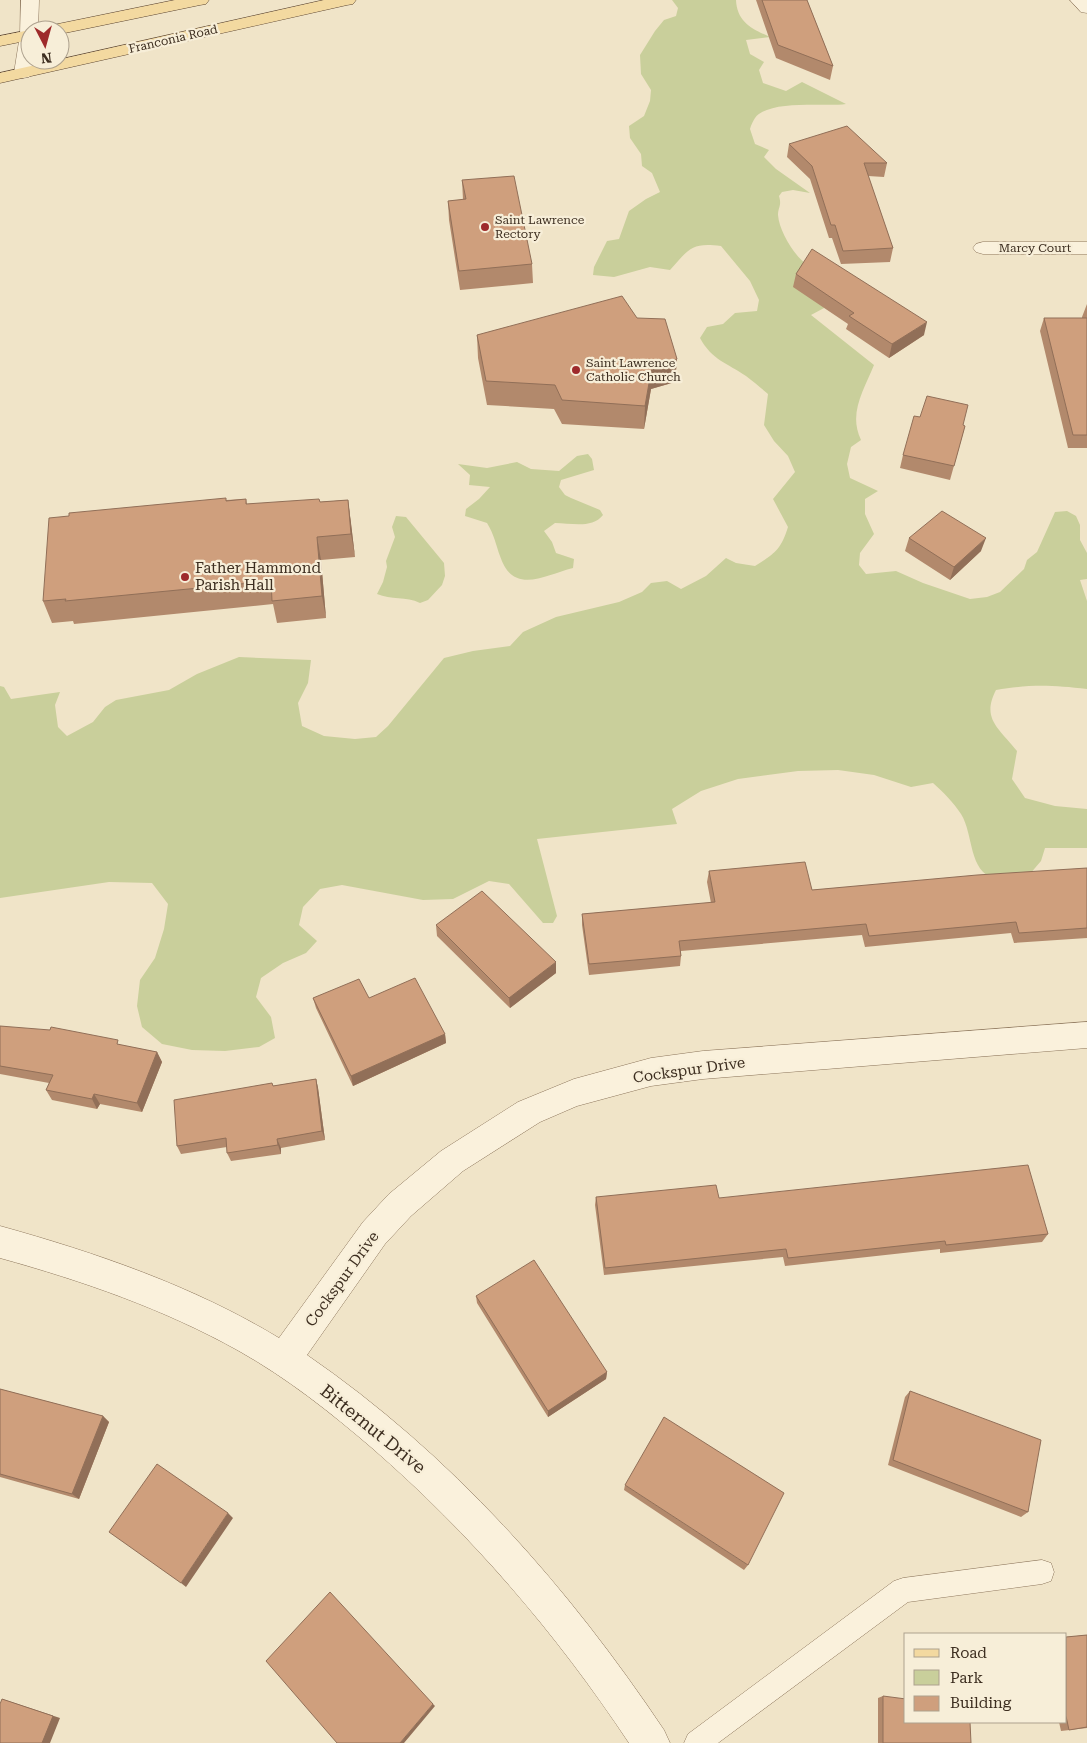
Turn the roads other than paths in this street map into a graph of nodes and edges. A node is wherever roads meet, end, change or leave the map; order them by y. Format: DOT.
graph roads {
  1 [pos="30,0"];
  2 [pos="200,0"];
  3 [pos="346,0"];
  4 [pos="1079,0"];
  5 [pos="1087,8"];
  6 [pos="30,20"];
  7 [pos="70,27"];
  8 [pos="20,37"];
  9 [pos="0,41"];
  10 [pos="23,70"];
  11 [pos="22,73"];
  12 [pos="0,78"];
  13 [pos="983,248"];
  14 [pos="1087,248"];
  15 [pos="1087,1035"];
  16 [pos="0,1242"];
  17 [pos="284,1359"];
  18 [pos="1042,1572"];
  19 [pos="650,1743"];
  20 [pos="697,1743"];
  1 -- 6 [label="street"];
  2 -- 7 [label="main road"];
  3 -- 11 [label="main road, Franconia Road"];
  4 -- 5 [label="street"];
  8 -- 9 [label="main road"];
  10 -- 11 [label="street"];
  11 -- 12 [label="main road, Franconia Road"];
  13 -- 14 [label="street, Marcy Court"];
  15 -- 17 [label="street, Cockspur Drive"];
  16 -- 17 [label="street, Bitternut Drive"];
  17 -- 19 [label="street, Bitternut Drive"];
  18 -- 20 [label="lane"];
}
